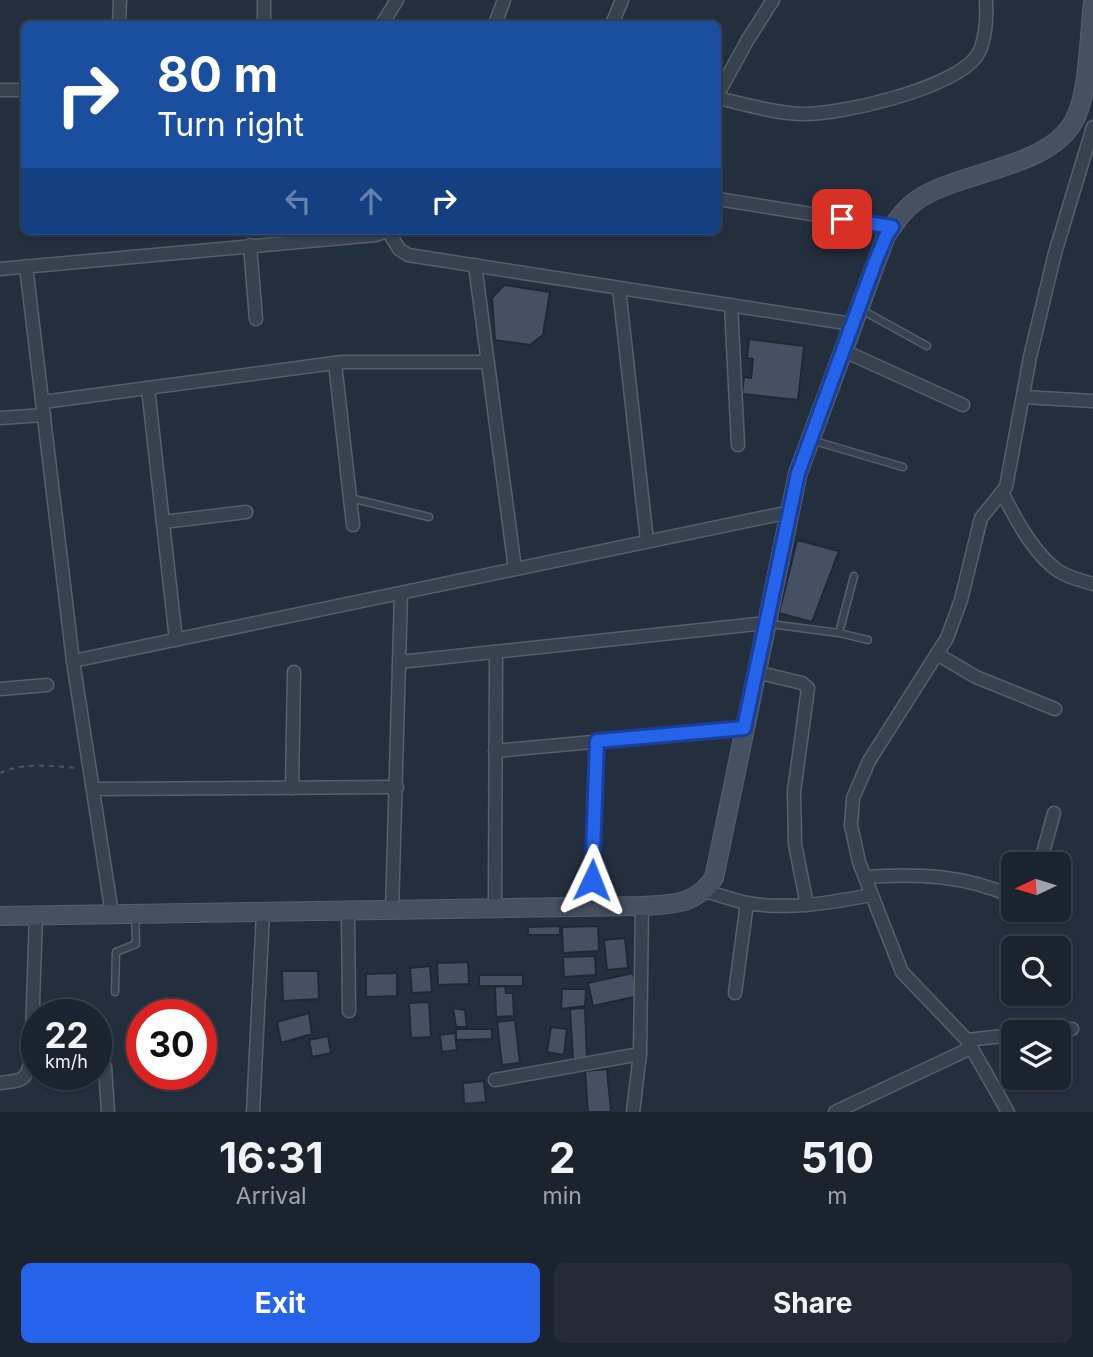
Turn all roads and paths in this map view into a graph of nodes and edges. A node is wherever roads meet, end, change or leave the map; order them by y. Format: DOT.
graph roads {
  1 [pos="120,0"];
  2 [pos="264,0"];
  3 [pos="397,0"];
  4 [pos="504,0"];
  5 [pos="622,0"];
  6 [pos="773,0"];
  7 [pos="986,0"];
  8 [pos="1093,3"];
  9 [pos="120,21"];
  10 [pos="264,21"];
  11 [pos="384,21"];
  12 [pos="496,21"];
  13 [pos="613,21"];
  14 [pos="0,90"];
  15 [pos="21,90"];
  16 [pos="721,90"];
  17 [pos="721,97"];
  18 [pos="1093,127"];
  19 [pos="721,199"];
  20 [pos="892,227"];
  21 [pos="376,235"];
  22 [pos="389,235"];
  23 [pos="250,245"];
  24 [pos="475,265"];
  25 [pos="26,266"];
  26 [pos="0,269"];
  27 [pos="619,288"];
  28 [pos="731,305"];
  29 [pos="855,316"];
  30 [pos="256,318"];
  31 [pos="927,346"];
  32 [pos="842,350"];
  33 [pos="488,362"];
  34 [pos="335,363"];
  35 [pos="148,388"];
  36 [pos="1023,397"];
  37 [pos="1093,401"];
  38 [pos="962,405"];
  39 [pos="44,409"];
  40 [pos="0,418"];
  41 [pos="810,440"];
  42 [pos="738,445"];
  43 [pos="903,467"];
  44 [pos="1002,492"];
  45 [pos="350,498"];
  46 [pos="246,512"];
  47 [pos="790,512"];
  48 [pos="429,517"];
  49 [pos="163,522"];
  50 [pos="353,524"];
  51 [pos="647,541"];
  52 [pos="515,569"];
  53 [pos="854,576"];
  54 [pos="1093,584"];
  55 [pos="401,593"];
  56 [pos="766,624"];
  57 [pos="839,633"];
  58 [pos="176,640"];
  59 [pos="868,640"];
  60 [pos="496,652"];
  61 [pos="937,654"];
  62 [pos="73,661"];
  63 [pos="400,662"];
  64 [pos="294,672"];
  65 [pos="756,672"];
  66 [pos="47,685"];
  67 [pos="0,689"];
  68 [pos="1055,709"];
  69 [pos="744,728"];
  70 [pos="597,741"];
  71 [pos="495,751"];
  72 [pos="90,769"];
  73 [pos="0,773"];
  74 [pos="397,787"];
  75 [pos="292,788"];
  76 [pos="93,789"];
  77 [pos="1054,813"];
  78 [pos="1043,852"];
  79 [pos="865,877"];
  80 [pos="705,891"];
  81 [pos="1001,892"];
  82 [pos="872,895"];
  83 [pos="747,903"];
  84 [pos="807,905"];
  85 [pos="642,906"];
  86 [pos="591,908"];
  87 [pos="495,910"];
  88 [pos="392,911"];
  89 [pos="348,912"];
  90 [pos="263,913"];
  91 [pos="113,914"];
  92 [pos="135,914"];
  93 [pos="0,916"];
  94 [pos="36,916"];
  95 [pos="115,992"];
  96 [pos="735,993"];
  97 [pos="349,1012"];
  98 [pos="1001,1037"];
  99 [pos="969,1044"];
  100 [pos="640,1054"];
  101 [pos="495,1080"];
  102 [pos="0,1083"];
  103 [pos="107,1090"];
  104 [pos="108,1112"];
  105 [pos="253,1112"];
  106 [pos="633,1112"];
  107 [pos="835,1112"];
  108 [pos="1008,1112"];
  1 -- 9 [label="street"];
  2 -- 10 [label="street"];
  3 -- 11 [label="street"];
  4 -- 12 [label="street"];
  5 -- 13 [label="street"];
  6 -- 16 [label="street"];
  7 -- 17 [label="street"];
  8 -- 20 [label="street"];
  14 -- 15 [label="street"];
  18 -- 36 [label="street"];
  19 -- 20 [label="street"];
  20 -- 29 [label="street"];
  21 -- 23 [label="street"];
  22 -- 24 [label="street"];
  23 -- 25 [label="street"];
  23 -- 30 [label="street"];
  24 -- 27 [label="street"];
  24 -- 33 [label="street"];
  25 -- 26 [label="street"];
  25 -- 39 [label="street"];
  27 -- 28 [label="street"];
  27 -- 51 [label="street"];
  28 -- 29 [label="street"];
  28 -- 42 [label="street"];
  29 -- 31 [label="lane"];
  29 -- 32 [label="street"];
  32 -- 38 [label="street"];
  32 -- 41 [label="street"];
  33 -- 34 [label="street"];
  33 -- 52 [label="street"];
  34 -- 35 [label="street"];
  34 -- 45 [label="street"];
  35 -- 39 [label="street"];
  35 -- 49 [label="street"];
  36 -- 37 [label="street"];
  36 -- 44 [label="street"];
  39 -- 40 [label="street"];
  39 -- 62 [label="street"];
  41 -- 43 [label="lane"];
  41 -- 47 [label="street"];
  44 -- 54 [label="street"];
  44 -- 61 [label="street"];
  45 -- 48 [label="lane"];
  45 -- 50 [label="street"];
  46 -- 49 [label="street"];
  47 -- 51 [label="street"];
  47 -- 56 [label="street"];
  49 -- 58 [label="street"];
  51 -- 52 [label="street"];
  52 -- 55 [label="street"];
  53 -- 57 [label="lane"];
  55 -- 58 [label="street"];
  55 -- 63 [label="street"];
  56 -- 57 [label="lane"];
  56 -- 60 [label="street"];
  56 -- 65 [label="street"];
  57 -- 59 [label="lane"];
  58 -- 62 [label="street"];
  60 -- 63 [label="street"];
  60 -- 71 [label="street"];
  61 -- 68 [label="street"];
  61 -- 79 [label="street"];
  62 -- 72 [label="street"];
  63 -- 74 [label="street"];
  64 -- 75 [label="street"];
  65 -- 69 [label="street"];
  65 -- 84 [label="street"];
  66 -- 67 [label="street"];
  69 -- 70 [label="street"];
  69 -- 80 [label="street"];
  70 -- 71 [label="street"];
  70 -- 86 [label="street"];
  71 -- 87 [label="street"];
  72 -- 73 [label="path"];
  72 -- 76 [label="street"];
  74 -- 75 [label="street"];
  74 -- 88 [label="street"];
  75 -- 76 [label="street"];
  76 -- 91 [label="street"];
  77 -- 78 [label="street"];
  79 -- 81 [label="street"];
  79 -- 82 [label="street"];
  80 -- 83 [label="street"];
  80 -- 85 [label="street"];
  82 -- 84 [label="street"];
  82 -- 99 [label="street"];
  83 -- 84 [label="street"];
  83 -- 96 [label="street"];
  85 -- 86 [label="street"];
  85 -- 100 [label="street"];
  86 -- 87 [label="street"];
  87 -- 88 [label="street"];
  88 -- 89 [label="street"];
  89 -- 90 [label="street"];
  89 -- 97 [label="street"];
  90 -- 92 [label="street"];
  90 -- 105 [label="street"];
  91 -- 92 [label="street"];
  91 -- 94 [label="street"];
  92 -- 95 [label="lane"];
  93 -- 94 [label="street"];
  94 -- 102 [label="street"];
  98 -- 99 [label="street"];
  99 -- 107 [label="street"];
  99 -- 108 [label="street"];
  100 -- 101 [label="street"];
  100 -- 106 [label="street"];
  103 -- 104 [label="street"];
}
